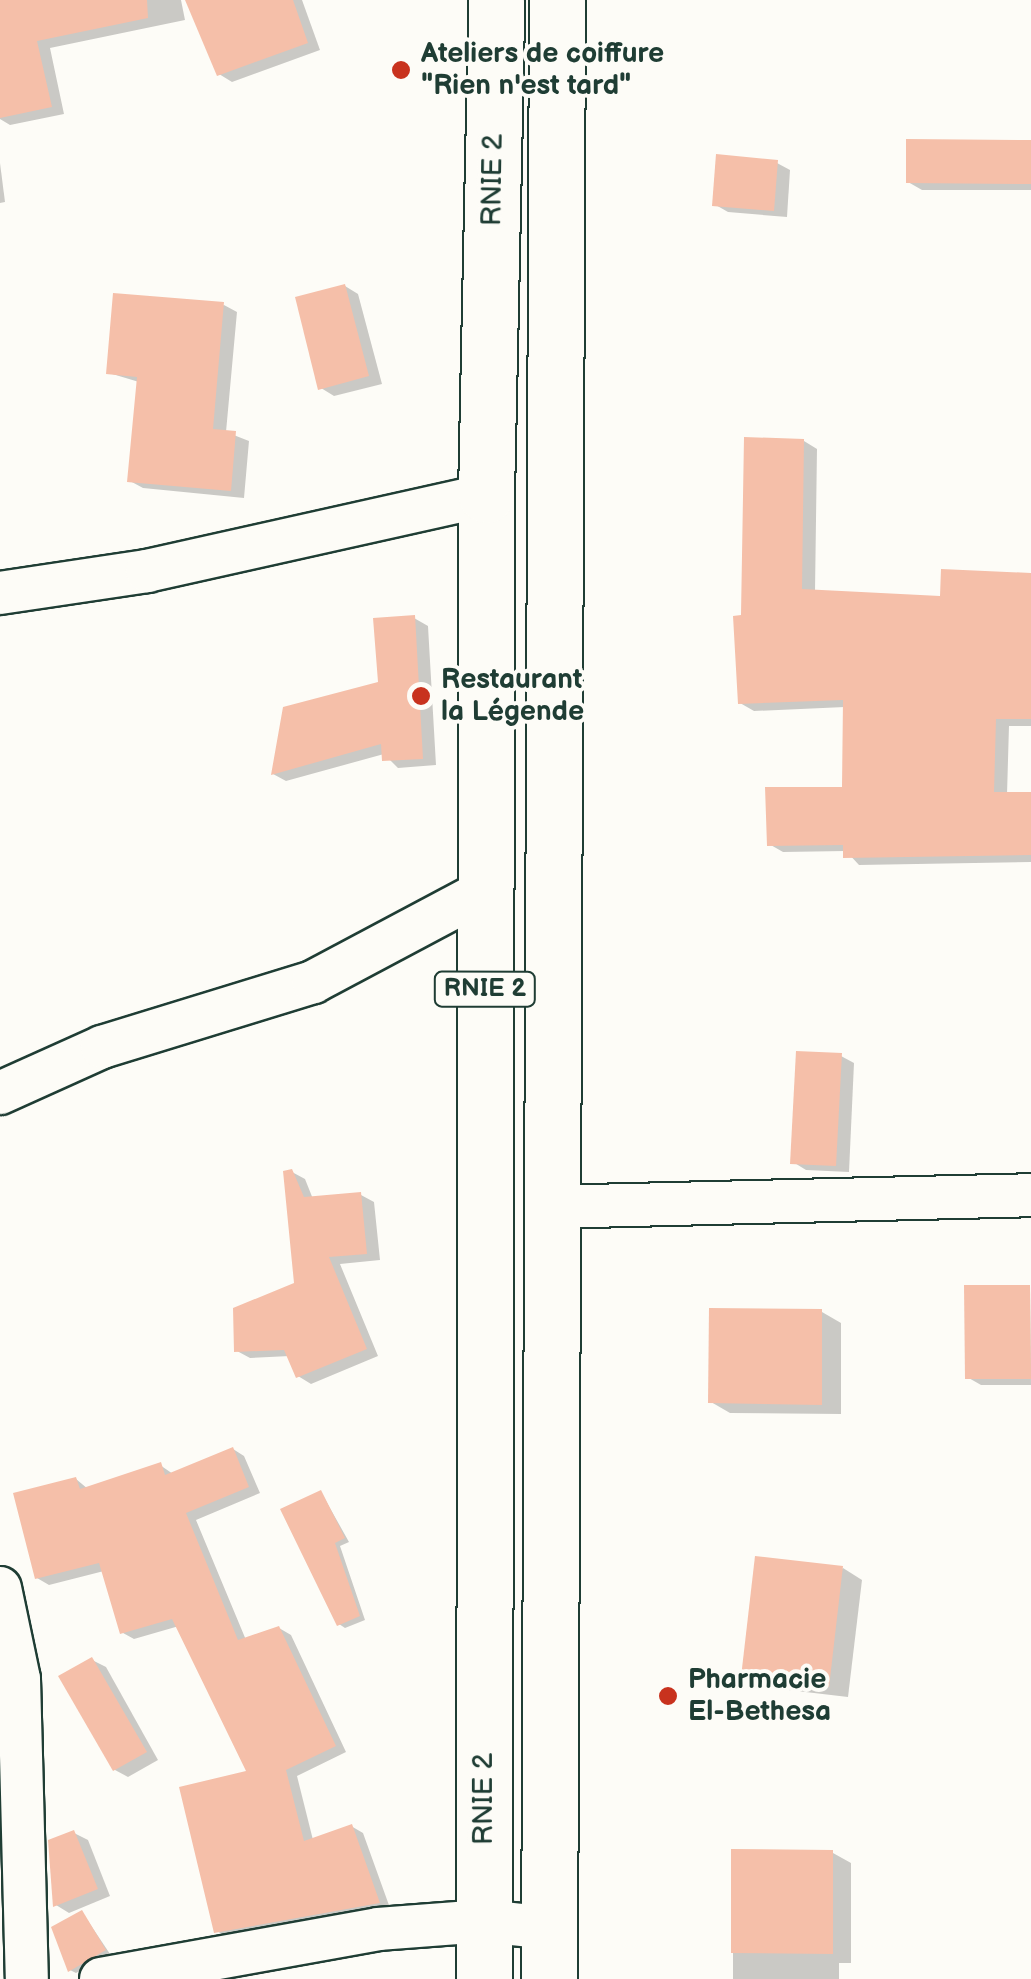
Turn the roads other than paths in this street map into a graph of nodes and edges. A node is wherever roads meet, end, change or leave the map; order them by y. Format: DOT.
graph roads {
  1 [pos="496,0"];
  2 [pos="557,0"];
  3 [pos="486,495"];
  4 [pos="0,593"];
  5 [pos="486,890"];
  6 [pos="0,1093"];
  7 [pos="1031,1195"];
  8 [pos="548,1207"];
  9 [pos="0,1588"];
  10 [pos="484,1921"];
  11 [pos="549,1953"];
  12 [pos="27,1979"];
  13 [pos="101,1979"];
  14 [pos="484,1979"];
  1 -- 3 [label="highway, RNIE 2 / RNIE 2"];
  2 -- 8 [label="highway, RNIE 2 / RNIE 2"];
  3 -- 4 [label="street"];
  3 -- 5 [label="highway, RNIE 2 / RNIE 2"];
  5 -- 6 [label="street"];
  5 -- 10 [label="highway, RNIE 2 / RNIE 2"];
  7 -- 8 [label="street"];
  8 -- 11 [label="highway, RNIE 2 / RNIE 2"];
  9 -- 12 [label="street"];
  10 -- 11 [label="street"];
  10 -- 13 [label="street"];
  10 -- 14 [label="highway, RNIE 2 / RNIE 2"];
}
